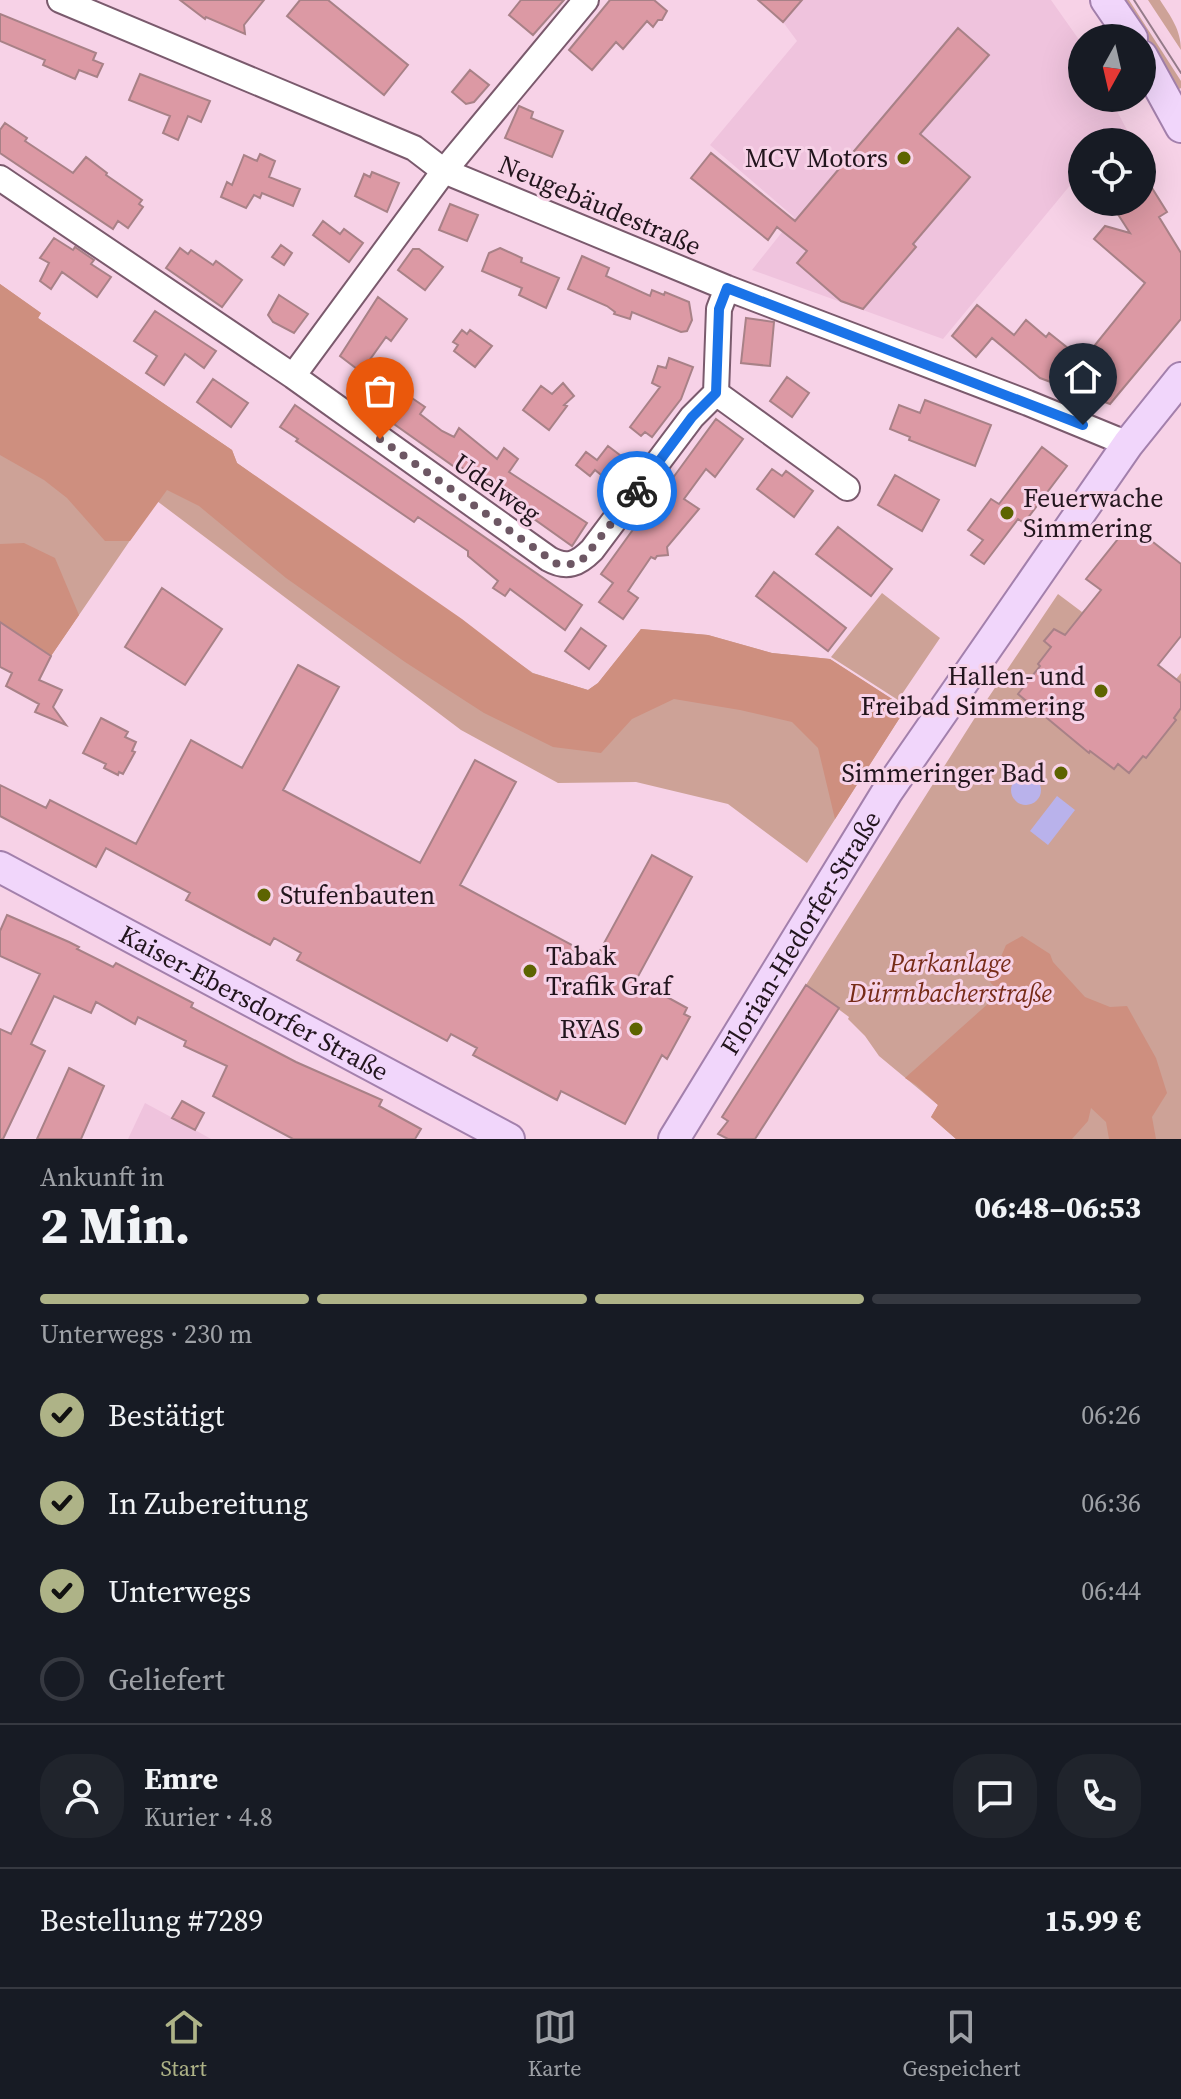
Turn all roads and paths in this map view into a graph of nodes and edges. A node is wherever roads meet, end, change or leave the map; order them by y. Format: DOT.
graph roads {
  1 [pos="60,0"];
  2 [pos="586,0"];
  3 [pos="1106,0"];
  4 [pos="1122,24"];
  5 [pos="1156,81"];
  6 [pos="1181,127"];
  7 [pos="444,171"];
  8 [pos="0,178"];
  9 [pos="727,288"];
  10 [pos="293,376"];
  11 [pos="1181,378"];
  12 [pos="716,393"];
  13 [pos="1128,444"];
  14 [pos="847,488"];
  15 [pos="0,867"];
  16 [pos="509,1139"];
  17 [pos="674,1139"];
  1 -- 7 [label="street, Neugebäudestraße"];
  2 -- 7 [label="street"];
  3 -- 4 [label="main road"];
  5 -- 6 [label="main road"];
  7 -- 9 [label="street, Neugebäudestraße"];
  7 -- 10 [label="street"];
  8 -- 10 [label="street, Udelweg"];
  9 -- 12 [label="street"];
  9 -- 13 [label="street, Neugebäudestraße"];
  10 -- 12 [label="street, Udelweg"];
  11 -- 13 [label="main road, Florian-Hedorfer-Straße"];
  12 -- 14 [label="street"];
  13 -- 17 [label="main road, Florian-Hedorfer-Straße"];
  15 -- 16 [label="main road, Kaiser-Ebersdorfer Straße"];
}
